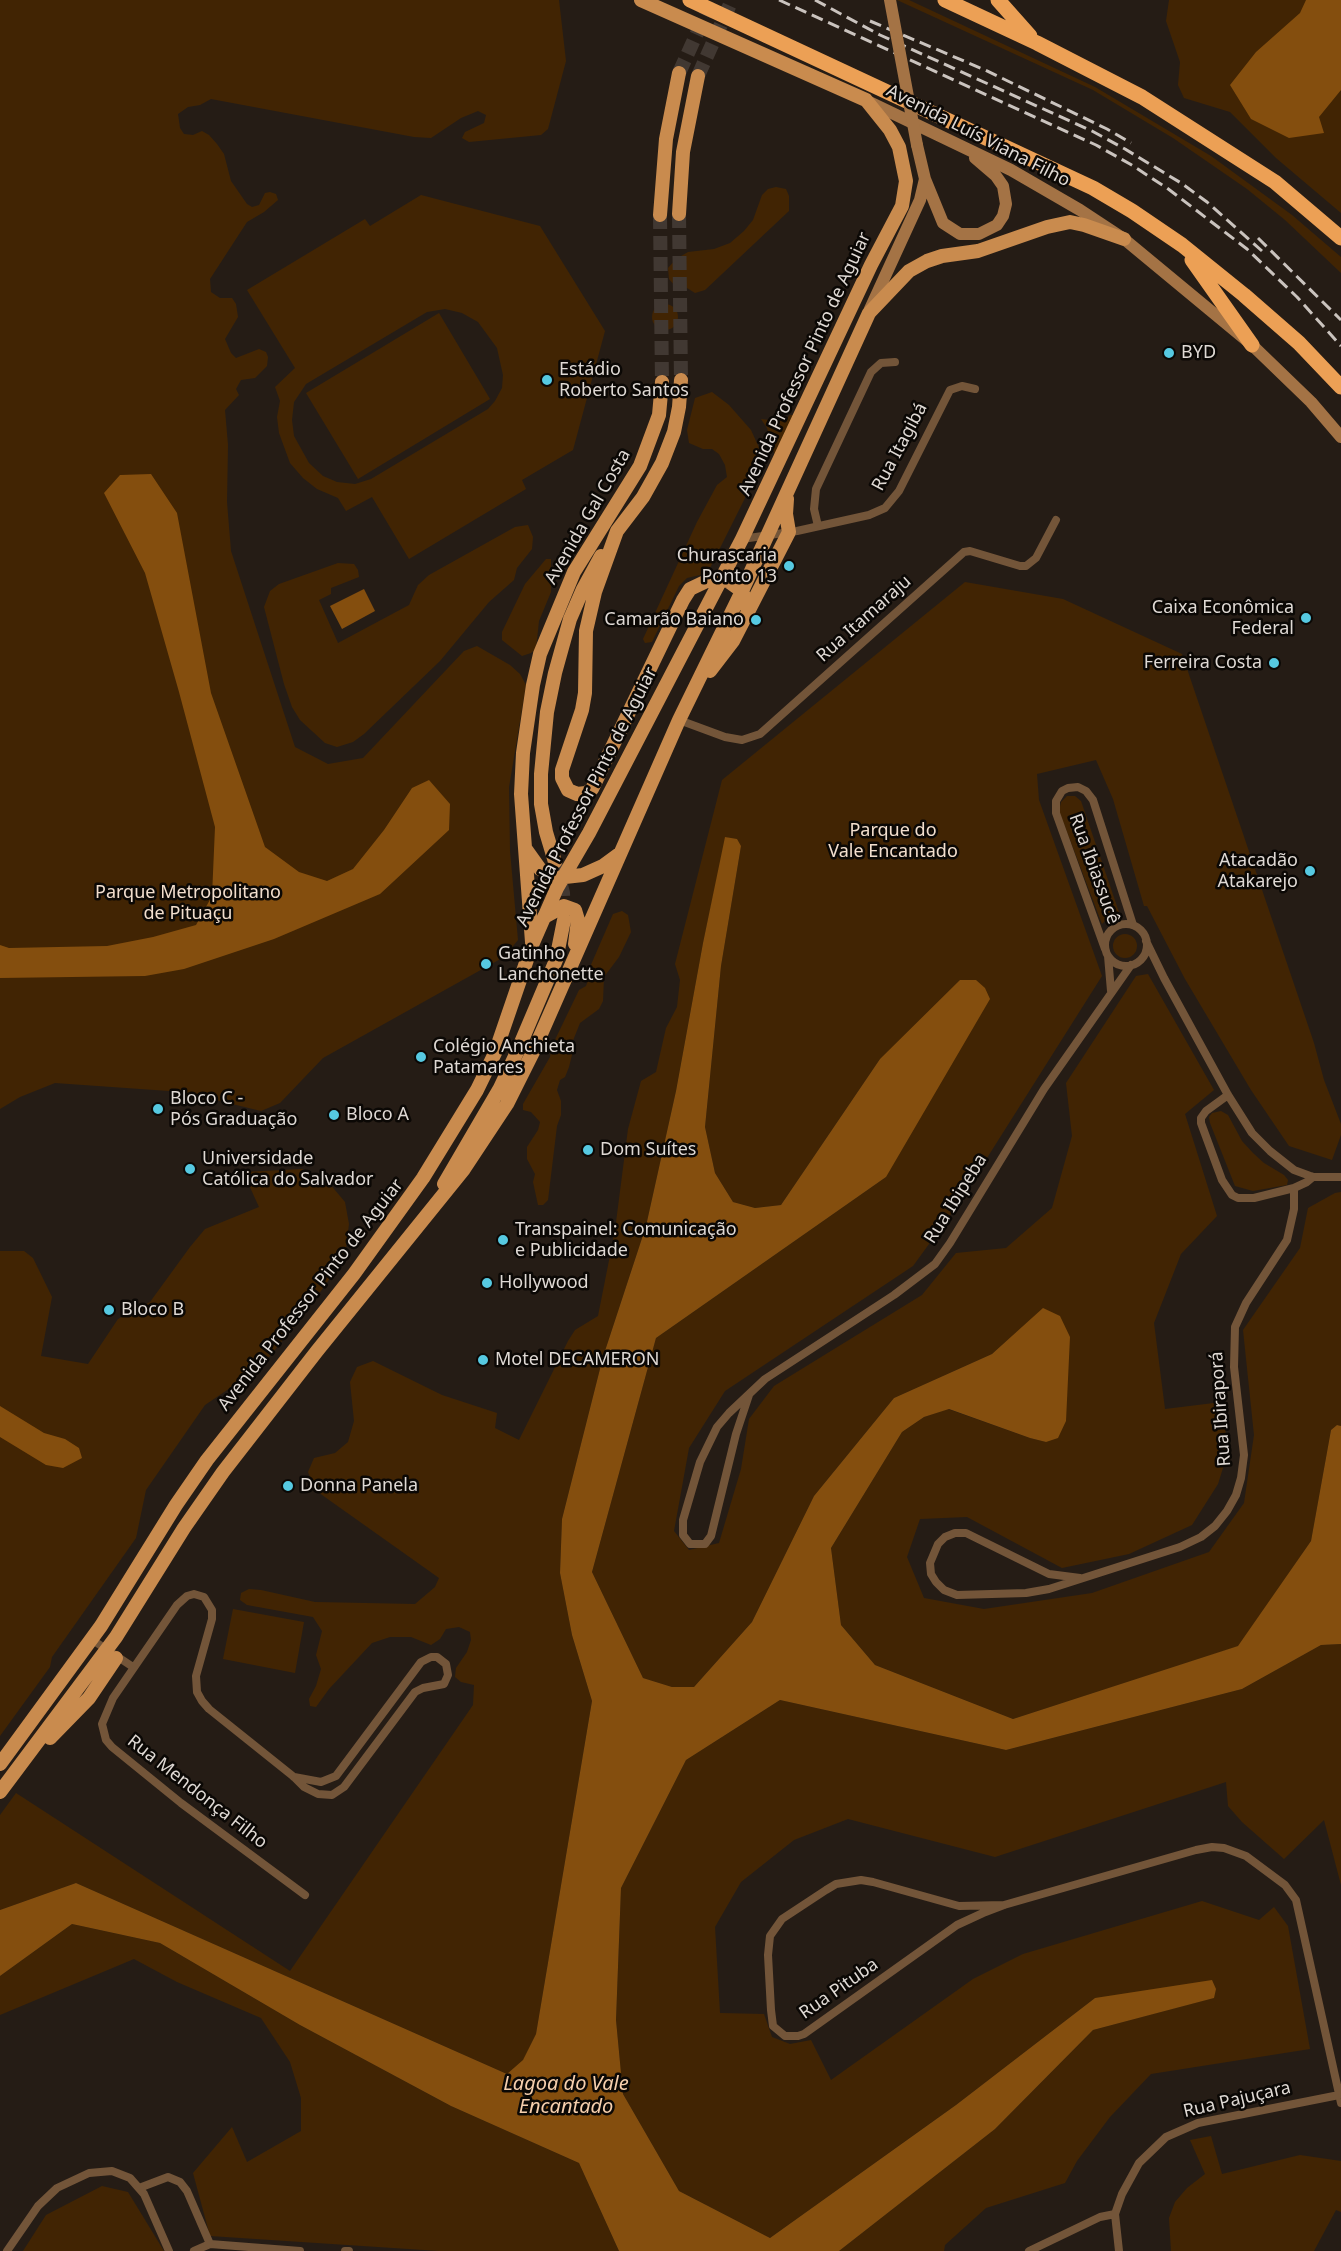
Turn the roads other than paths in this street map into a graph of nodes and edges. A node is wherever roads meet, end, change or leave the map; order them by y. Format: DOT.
graph roads {
  1 [pos="641,0"];
  2 [pos="690,0"];
  3 [pos="890,0"];
  4 [pos="945,0"];
  5 [pos="998,0"];
  6 [pos="1037,43"];
  7 [pos="679,73"];
  8 [pos="698,76"];
  9 [pos="866,100"];
  10 [pos="960,146"];
  11 [pos="925,179"];
  12 [pos="679,214"];
  13 [pos="660,215"];
  14 [pos="1341,238"];
  15 [pos="1124,239"];
  16 [pos="1182,245"];
  17 [pos="869,313"];
  18 [pos="1252,345"];
  19 [pos="895,362"];
  20 [pos="681,380"];
  21 [pos="662,382"];
  22 [pos="1341,387"];
  23 [pos="975,388"];
  24 [pos="1341,437"];
  25 [pos="788,488"];
  26 [pos="1056,520"];
  27 [pos="818,526"];
  28 [pos="617,531"];
  29 [pos="789,532"];
  30 [pos="766,535"];
  31 [pos="742,539"];
  32 [pos="720,579"];
  33 [pos="742,591"];
  34 [pos="747,613"];
  35 [pos="692,694"];
  36 [pos="679,720"];
  37 [pos="588,833"];
  38 [pos="524,846"];
  39 [pos="620,853"];
  40 [pos="555,862"];
  41 [pos="598,868"];
  42 [pos="562,879"];
  43 [pos="544,917"];
  44 [pos="564,920"];
  45 [pos="1133,925"];
  46 [pos="1146,941"];
  47 [pos="532,945"];
  48 [pos="1107,952"];
  49 [pos="1142,958"];
  50 [pos="571,964"];
  51 [pos="1131,965"];
  52 [pos="1164,978"];
  53 [pos="1111,991"];
  54 [pos="1228,1095"];
  55 [pos="1313,1177"];
  56 [pos="1341,1177"];
  57 [pos="1294,1188"];
  58 [pos="428,1216"];
  59 [pos="749,1395"];
  60 [pos="1080,1578"];
  61 [pos="91,1640"];
  62 [pos="111,1654"];
  63 [pos="134,1667"];
  64 [pos="106,1673"];
  65 [pos="122,1684"];
  66 [pos="0,1764"];
  67 [pos="15,1773"];
  68 [pos="294,1777"];
  69 [pos="0,1792"];
  70 [pos="305,1895"];
  71 [pos="952,1905"];
  72 [pos="1004,1905"];
  73 [pos="957,1925"];
  74 [pos="1340,2099"];
  75 [pos="140,2188"];
  76 [pos="1115,2214"];
  77 [pos="210,2244"];
  78 [pos="1034,2250"];
  79 [pos="7,2251"];
  80 [pos="169,2251"];
  81 [pos="194,2251"];
  82 [pos="300,2251"];
  83 [pos="1119,2251"];
  1 -- 9 [label="main road, Avenida Luís Viana Filho"];
  2 -- 16 [label="highway, Avenida Luís Viana Filho"];
  3 -- 11 [label="main road, bridge"];
  4 -- 6 [label="highway"];
  5 -- 6 [label="highway"];
  6 -- 14 [label="highway"];
  7 -- 13 [label="main road"];
  8 -- 12 [label="main road"];
  9 -- 10 [label="main road, Avenida Luís Viana Filho"];
  9 -- 31 [label="main road, Avenida Professor Pinto de Aguiar"];
  10 -- 11 [label="main road"];
  10 -- 15 [label="main road, Avenida Luís Viana Filho"];
  11 -- 17 [label="main road"];
  15 -- 17 [label="main road, Avenida Professor Pinto de Aguiar"];
  15 -- 18 [label="main road, Avenida Luís Viana Filho"];
  16 -- 18 [label="highway"];
  16 -- 22 [label="highway, Avenida Luís Viana Filho"];
  17 -- 25 [label="main road, Avenida Professor Pinto de Aguiar"];
  18 -- 24 [label="main road, Avenida Luís Viana Filho"];
  19 -- 27 [label="street"];
  20 -- 28 [label="main road"];
  21 -- 38 [label="main road, Avenida Gal Costa"];
  23 -- 27 [label="street, Rua Itagibá"];
  25 -- 29 [label="main road"];
  25 -- 30 [label="main road, Avenida Professor Pinto de Aguiar"];
  26 -- 36 [label="street, Rua Itamaraju"];
  27 -- 29 [label="street, Rua Itagibá"];
  28 -- 32 [label="main road"];
  28 -- 40 [label="main road"];
  29 -- 30 [label="street, Rua Itagibá"];
  29 -- 34 [label="main road"];
  30 -- 31 [label="street, Rua Itagibá"];
  30 -- 33 [label="main road, Avenida Professor Pinto de Aguiar"];
  31 -- 32 [label="main road, Avenida Professor Pinto de Aguiar"];
  32 -- 33 [label="main road"];
  32 -- 37 [label="main road, Avenida Professor Pinto de Aguiar"];
  33 -- 34 [label="main road"];
  33 -- 35 [label="main road, Avenida Professor Pinto de Aguiar"];
  34 -- 35 [label="main road"];
  35 -- 36 [label="main road, Avenida Professor Pinto de Aguiar"];
  36 -- 39 [label="main road, Avenida Professor Pinto de Aguiar"];
  37 -- 41 [label="main road"];
  37 -- 42 [label="main road, Avenida Professor Pinto de Aguiar"];
  38 -- 42 [label="main road"];
  38 -- 47 [label="main road, Avenida Gal Costa"];
  39 -- 41 [label="main road"];
  39 -- 50 [label="main road, Avenida Professor Pinto de Aguiar"];
  41 -- 42 [label="main road"];
  42 -- 43 [label="main road, Avenida Professor Pinto de Aguiar"];
  43 -- 47 [label="main road, Avenida Professor Pinto de Aguiar"];
  43 -- 50 [label="main road"];
  44 -- 58 [label="main road"];
  45 -- 46 [label="street"];
  45 -- 48 [label="street"];
  45 -- 48 [label="street, Rua Ibiassucê"];
  46 -- 49 [label="street"];
  46 -- 52 [label="street"];
  47 -- 61 [label="main road, Avenida Professor Pinto de Aguiar"];
  48 -- 51 [label="street"];
  48 -- 53 [label="street"];
  49 -- 51 [label="street"];
  49 -- 52 [label="street"];
  50 -- 58 [label="main road, Avenida Professor Pinto de Aguiar"];
  51 -- 53 [label="street, Rua Ibipeba"];
  52 -- 54 [label="street"];
  53 -- 59 [label="street, Rua Ibipeba"];
  54 -- 55 [label="street"];
  54 -- 57 [label="street"];
  55 -- 56 [label="street"];
  55 -- 57 [label="street"];
  57 -- 60 [label="street, Rua Ibiraporá"];
  58 -- 62 [label="main road, Avenida Professor Pinto de Aguiar"];
  59 -- 59 [label="street, Rua Ibipeba"];
  60 -- 60 [label="street, Rua Ibiraporá"];
  61 -- 62 [label="street"];
  61 -- 66 [label="main road, Avenida Professor Pinto de Aguiar"];
  62 -- 63 [label="street"];
  62 -- 64 [label="main road"];
  62 -- 67 [label="main road, Avenida Professor Pinto de Aguiar"];
  63 -- 65 [label="street, Rua Mendonça Filho"];
  63 -- 68 [label="street, Rua Mendonça Filho"];
  64 -- 65 [label="street"];
  64 -- 67 [label="main road"];
  65 -- 70 [label="street, Rua Mendonça Filho"];
  67 -- 69 [label="main road, Avenida Professor Pinto de Aguiar"];
  68 -- 68 [label="street"];
  71 -- 72 [label="street, Rua Pituba"];
  71 -- 73 [label="street"];
  71 -- 73 [label="street, Rua Pituba"];
  72 -- 73 [label="street, Rua Pituba"];
  72 -- 74 [label="street, Rua Pituba"];
  74 -- 76 [label="street, Rua Pajuçara"];
  75 -- 77 [label="street"];
  75 -- 79 [label="street"];
  75 -- 80 [label="street"];
  76 -- 78 [label="street"];
  76 -- 83 [label="street, Rua Pajuçara"];
  77 -- 81 [label="street"];
  77 -- 82 [label="street"];
}
